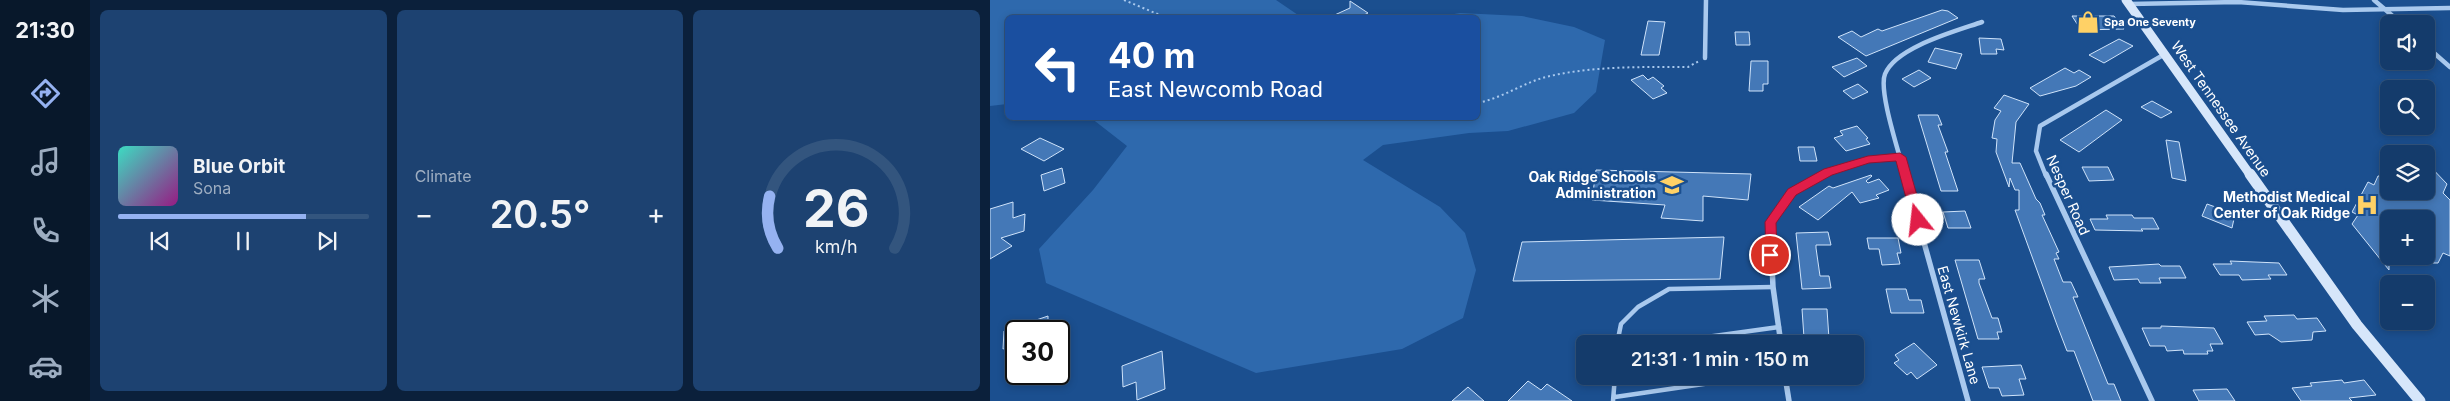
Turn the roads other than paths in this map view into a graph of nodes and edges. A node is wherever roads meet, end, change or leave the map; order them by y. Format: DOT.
graph roads {
  1 [pos="1706,0"];
  2 [pos="2374,0"];
  3 [pos="2215,1"];
  4 [pos="2127,2"];
  5 [pos="2384,8"];
  6 [pos="2450,8"];
  7 [pos="2392,15"];
  8 [pos="1982,22"];
  9 [pos="2165,54"];
  10 [pos="2435,54"];
  11 [pos="1705,58"];
  12 [pos="2450,67"];
  13 [pos="1900,157"];
  14 [pos="1773,287"];
  15 [pos="1779,327"];
  16 [pos="1618,335"];
  17 [pos="1721,335"];
  18 [pos="1780,335"];
  19 [pos="1615,385"];
  20 [pos="1702,385"];
  21 [pos="1786,385"];
  22 [pos="1614,399"];
  23 [pos="1789,401"];
  24 [pos="1968,401"];
  25 [pos="2152,401"];
  26 [pos="2420,401"];
  1 -- 11 [label="street"];
  2 -- 5 [label="street"];
  3 -- 4 [label="street"];
  3 -- 5 [label="street"];
  4 -- 9 [label="street, West Tennessee Avenue"];
  5 -- 6 [label="street"];
  5 -- 7 [label="street"];
  8 -- 13 [label="street, East Newkirk Lane"];
  9 -- 25 [label="street, Nesper Road"];
  9 -- 26 [label="street, West Tennessee Avenue"];
  10 -- 12 [label="street"];
  13 -- 14 [label="street"];
  13 -- 24 [label="street, East Newkirk Lane"];
  14 -- 15 [label="street"];
  14 -- 16 [label="lane"];
  15 -- 17 [label="lane"];
  15 -- 18 [label="street"];
  19 -- 22 [label="lane"];
  20 -- 22 [label="lane"];
  21 -- 23 [label="street"];
}
